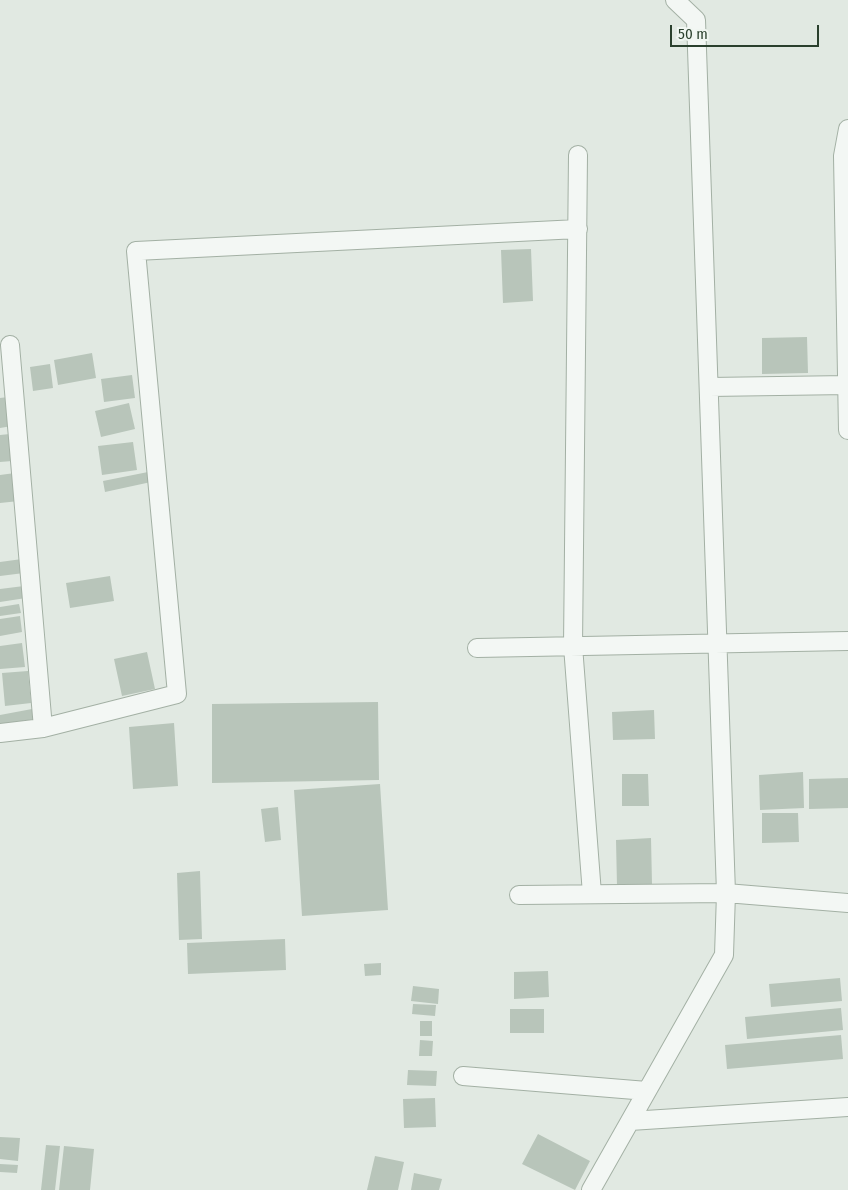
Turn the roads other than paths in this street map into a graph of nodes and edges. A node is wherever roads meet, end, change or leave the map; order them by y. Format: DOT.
graph roads {
  1 [pos="675,0"];
  2 [pos="848,129"];
  3 [pos="578,155"];
  4 [pos="578,229"];
  5 [pos="10,345"];
  6 [pos="847,385"];
  7 [pos="709,387"];
  8 [pos="848,430"];
  9 [pos="848,641"];
  10 [pos="718,642"];
  11 [pos="573,646"];
  12 [pos="477,648"];
  13 [pos="43,728"];
  14 [pos="0,733"];
  15 [pos="726,893"];
  16 [pos="592,894"];
  17 [pos="518,895"];
  18 [pos="848,902"];
  19 [pos="463,1076"];
  20 [pos="647,1091"];
  21 [pos="848,1107"];
  22 [pos="630,1121"];
  23 [pos="591,1190"];
  1 -- 7 [label="street"];
  2 -- 6 [label="street"];
  3 -- 4 [label="street"];
  4 -- 11 [label="street"];
  4 -- 13 [label="street"];
  5 -- 13 [label="street"];
  6 -- 7 [label="street"];
  6 -- 8 [label="street"];
  7 -- 10 [label="street"];
  9 -- 10 [label="street"];
  10 -- 11 [label="street"];
  10 -- 15 [label="street"];
  11 -- 12 [label="street"];
  11 -- 16 [label="street"];
  13 -- 14 [label="street"];
  15 -- 16 [label="street"];
  15 -- 18 [label="street"];
  15 -- 20 [label="street"];
  16 -- 17 [label="street"];
  19 -- 20 [label="street"];
  20 -- 22 [label="street"];
  21 -- 22 [label="street"];
  22 -- 23 [label="street"];
}
